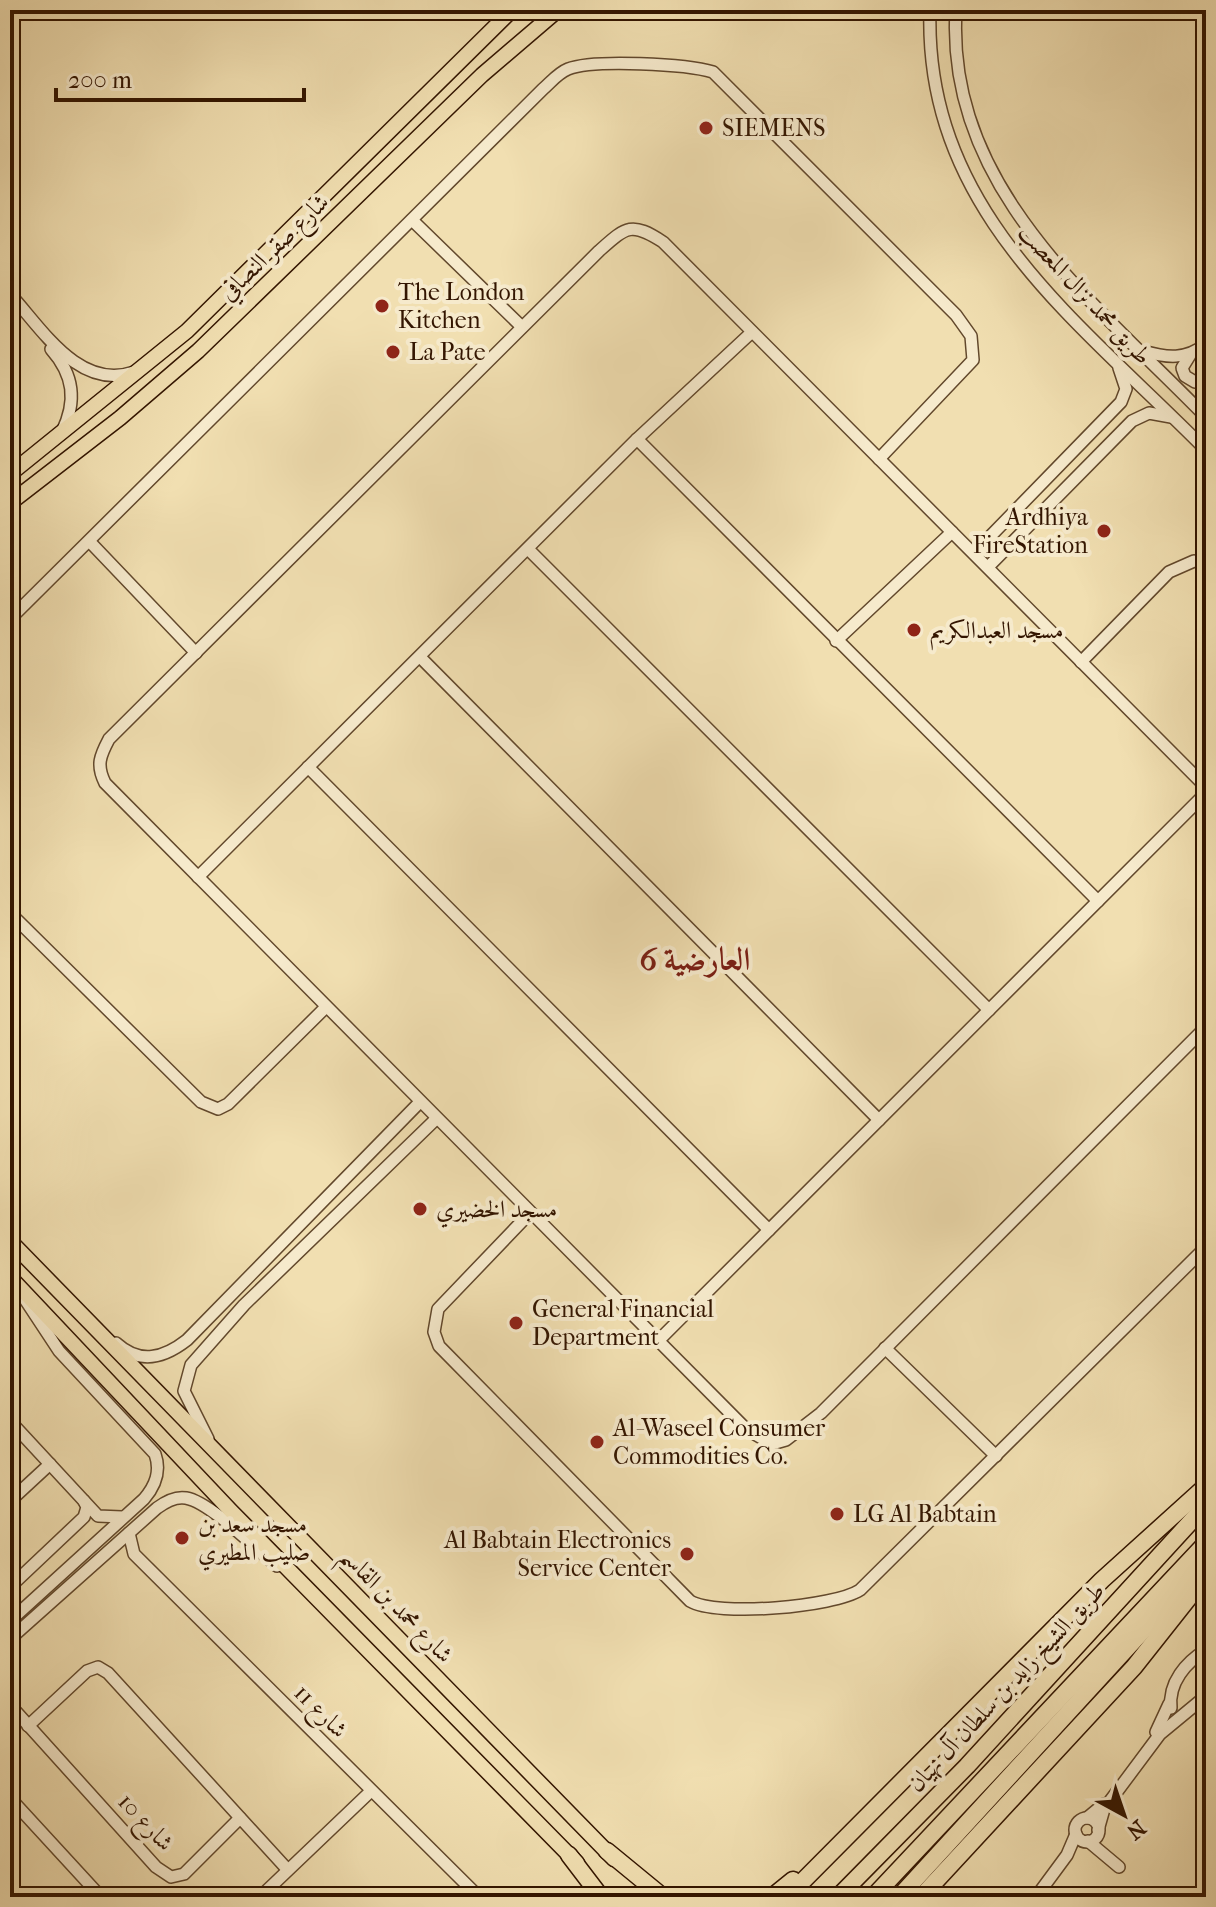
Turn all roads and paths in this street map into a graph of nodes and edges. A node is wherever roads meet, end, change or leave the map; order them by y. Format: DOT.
graph roads {
  1 [pos="512,10"];
  2 [pos="558,10"];
  3 [pos="930,10"];
  4 [pos="956,10"];
  5 [pos="412,220"];
  6 [pos="10,294"];
  7 [pos="10,304"];
  8 [pos="522,327"];
  9 [pos="752,332"];
  10 [pos="1206,344"];
  11 [pos="1142,351"];
  12 [pos="1191,354"];
  13 [pos="1115,360"];
  14 [pos="146,368"];
  15 [pos="1206,379"];
  16 [pos="1206,417"];
  17 [pos="1176,419"];
  18 [pos="60,436"];
  19 [pos="637,439"];
  20 [pos="1081,446"];
  21 [pos="1206,450"];
  22 [pos="879,459"];
  23 [pos="1093,459"];
  24 [pos="10,474"];
  25 [pos="10,503"];
  26 [pos="952,532"];
  27 [pos="90,542"];
  28 [pos="528,549"];
  29 [pos="974,553"];
  30 [pos="1206,564"];
  31 [pos="988,567"];
  32 [pos="10,619"];
  33 [pos="836,641"];
  34 [pos="196,653"];
  35 [pos="420,657"];
  36 [pos="1081,662"];
  37 [pos="308,767"];
  38 [pos="1206,790"];
  39 [pos="198,877"];
  40 [pos="1098,901"];
  41 [pos="10,913"];
  42 [pos="326,1007"];
  43 [pos="989,1010"];
  44 [pos="1206,1027"];
  45 [pos="419,1103"];
  46 [pos="436,1119"];
  47 [pos="879,1120"];
  48 [pos="529,1214"];
  49 [pos="769,1230"];
  50 [pos="10,1240"];
  51 [pos="1206,1247"];
  52 [pos="12,1279"];
  53 [pos="187,1340"];
  54 [pos="658,1341"];
  55 [pos="885,1348"];
  56 [pos="202,1352"];
  57 [pos="10,1421"];
  58 [pos="213,1446"];
  59 [pos="996,1456"];
  60 [pos="50,1464"];
  61 [pos="1206,1486"];
  62 [pos="10,1501"];
  63 [pos="84,1501"];
  64 [pos="1206,1505"];
  65 [pos="126,1514"];
  66 [pos="98,1516"];
  67 [pos="140,1523"];
  68 [pos="129,1533"];
  69 [pos="1206,1543"];
  70 [pos="92,1544"];
  71 [pos="110,1550"];
  72 [pos="134,1554"];
  73 [pos="100,1559"];
  74 [pos="1206,1562"];
  75 [pos="1206,1576"];
  76 [pos="10,1587"];
  77 [pos="307,1589"];
  78 [pos="10,1621"];
  79 [pos="10,1639"];
  80 [pos="1206,1650"];
  81 [pos="1206,1696"];
  82 [pos="1169,1704"];
  83 [pos="10,1705"];
  84 [pos="1185,1712"];
  85 [pos="28,1726"];
  86 [pos="370,1792"];
  87 [pos="10,1798"];
  88 [pos="240,1818"];
  89 [pos="1087,1818"];
  90 [pos="863,1824"];
  91 [pos="1098,1831"];
  92 [pos="1076,1834"];
  93 [pos="1088,1842"];
  94 [pos="607,1851"];
  95 [pos="569,1855"];
  96 [pos="287,1869"];
  97 [pos="101,1897"];
  98 [pos="260,1897"];
  99 [pos="479,1897"];
  100 [pos="601,1897"];
  101 [pos="611,1897"];
  102 [pos="651,1897"];
  103 [pos="663,1897"];
  104 [pos="772,1897"];
  105 [pos="787,1897"];
  106 [pos="803,1897"];
  107 [pos="838,1897"];
  108 [pos="873,1897"];
  109 [pos="899,1897"];
  110 [pos="921,1897"];
  111 [pos="1039,1897"];
  1 -- 14 [label="main road, شارع صقر النصافي"];
  2 -- 25 [label="main road, شارع صقر النصافي"];
  3 -- 13 [label="street, طريق محمد نزال المعصب"];
  4 -- 11 [label="street, طريق محمد نزال المعصب"];
  5 -- 8 [label="street"];
  5 -- 22 [label="street"];
  5 -- 27 [label="street"];
  6 -- 14 [label="street"];
  7 -- 18 [label="street"];
  8 -- 9 [label="street"];
  8 -- 34 [label="street"];
  9 -- 19 [label="street"];
  9 -- 22 [label="street"];
  10 -- 12 [label="street"];
  11 -- 12 [label="street"];
  11 -- 16 [label="street, طريق محمد نزال المعصب"];
  12 -- 15 [label="street"];
  13 -- 17 [label="street, طريق محمد نزال المعصب"];
  13 -- 20 [label="street"];
  14 -- 18 [label="main road, شارع صقر النصافي"];
  17 -- 21 [label="street, طريق محمد نزال المعصب"];
  17 -- 23 [label="street"];
  18 -- 24 [label="main road, شارع صقر النصافي"];
  19 -- 28 [label="street"];
  19 -- 33 [label="street"];
  20 -- 23 [label="street"];
  20 -- 29 [label="street"];
  22 -- 26 [label="street"];
  23 -- 31 [label="street"];
  26 -- 29 [label="street"];
  26 -- 33 [label="street"];
  27 -- 32 [label="street"];
  27 -- 34 [label="street"];
  28 -- 35 [label="street"];
  28 -- 43 [label="street"];
  29 -- 31 [label="street"];
  30 -- 36 [label="street"];
  31 -- 36 [label="street"];
  33 -- 40 [label="street"];
  34 -- 39 [label="street"];
  35 -- 37 [label="street"];
  35 -- 47 [label="street"];
  36 -- 38 [label="street"];
  37 -- 39 [label="street"];
  37 -- 49 [label="street"];
  38 -- 40 [label="street"];
  39 -- 42 [label="street"];
  40 -- 43 [label="street"];
  41 -- 42 [label="street"];
  42 -- 45 [label="street"];
  43 -- 47 [label="street"];
  44 -- 55 [label="street"];
  45 -- 46 [label="street"];
  45 -- 53 [label="street"];
  46 -- 48 [label="street"];
  46 -- 56 [label="street"];
  47 -- 49 [label="street"];
  48 -- 54 [label="street"];
  48 -- 59 [label="street"];
  49 -- 54 [label="street"];
  50 -- 53 [label="street"];
  50 -- 58 [label="main road, شارع محمد بن القاسم"];
  51 -- 59 [label="street"];
  52 -- 65 [label="street"];
  52 -- 77 [label="main road"];
  53 -- 56 [label="street"];
  54 -- 55 [label="street"];
  55 -- 59 [label="street"];
  56 -- 58 [label="street"];
  57 -- 60 [label="street"];
  58 -- 94 [label="main road, شارع محمد بن القاسم"];
  60 -- 62 [label="street"];
  60 -- 63 [label="street"];
  61 -- 90 [label="highway"];
  63 -- 66 [label="street"];
  63 -- 76 [label="street"];
  64 -- 107 [label="highway, طريق الشيخ زايد بن سلطان آل نهيان"];
  65 -- 66 [label="street"];
  65 -- 67 [label="street"];
  65 -- 70 [label="street"];
  66 -- 70 [label="street"];
  67 -- 68 [label="street"];
  67 -- 77 [label="street"];
  68 -- 71 [label="street"];
  68 -- 72 [label="street"];
  69 -- 108 [label="highway, طريق الشيخ زايد بن سلطان آل نهيان"];
  70 -- 73 [label="street"];
  70 -- 78 [label="street"];
  71 -- 72 [label="street"];
  71 -- 73 [label="street"];
  72 -- 86 [label="street, شارع 11"];
  73 -- 79 [label="street"];
  74 -- 109 [label="highway"];
  75 -- 110 [label="highway"];
  77 -- 95 [label="main road"];
  80 -- 82 [label="street"];
  81 -- 84 [label="street"];
  82 -- 84 [label="street"];
  82 -- 89 [label="street"];
  83 -- 85 [label="street, شارع 10"];
  84 -- 91 [label="street"];
  85 -- 88 [label="street"];
  85 -- 88 [label="street, شارع 10"];
  86 -- 96 [label="street"];
  86 -- 99 [label="street, شارع 11"];
  87 -- 97 [label="street"];
  88 -- 96 [label="street"];
  89 -- 91 [label="street"];
  89 -- 92 [label="street"];
  90 -- 104 [label="highway"];
  90 -- 105 [label="highway"];
  90 -- 106 [label="highway"];
  91 -- 93 [label="street"];
  91 -- 93 [label="street"];
  92 -- 93 [label="street"];
  92 -- 111 [label="street"];
  93 -- 111 [label="street"];
  94 -- 102 [label="main road, شارع محمد بن القاسم"];
  94 -- 103 [label="highway"];
  95 -- 100 [label="highway"];
  95 -- 101 [label="main road"];
  96 -- 98 [label="street"];
}
